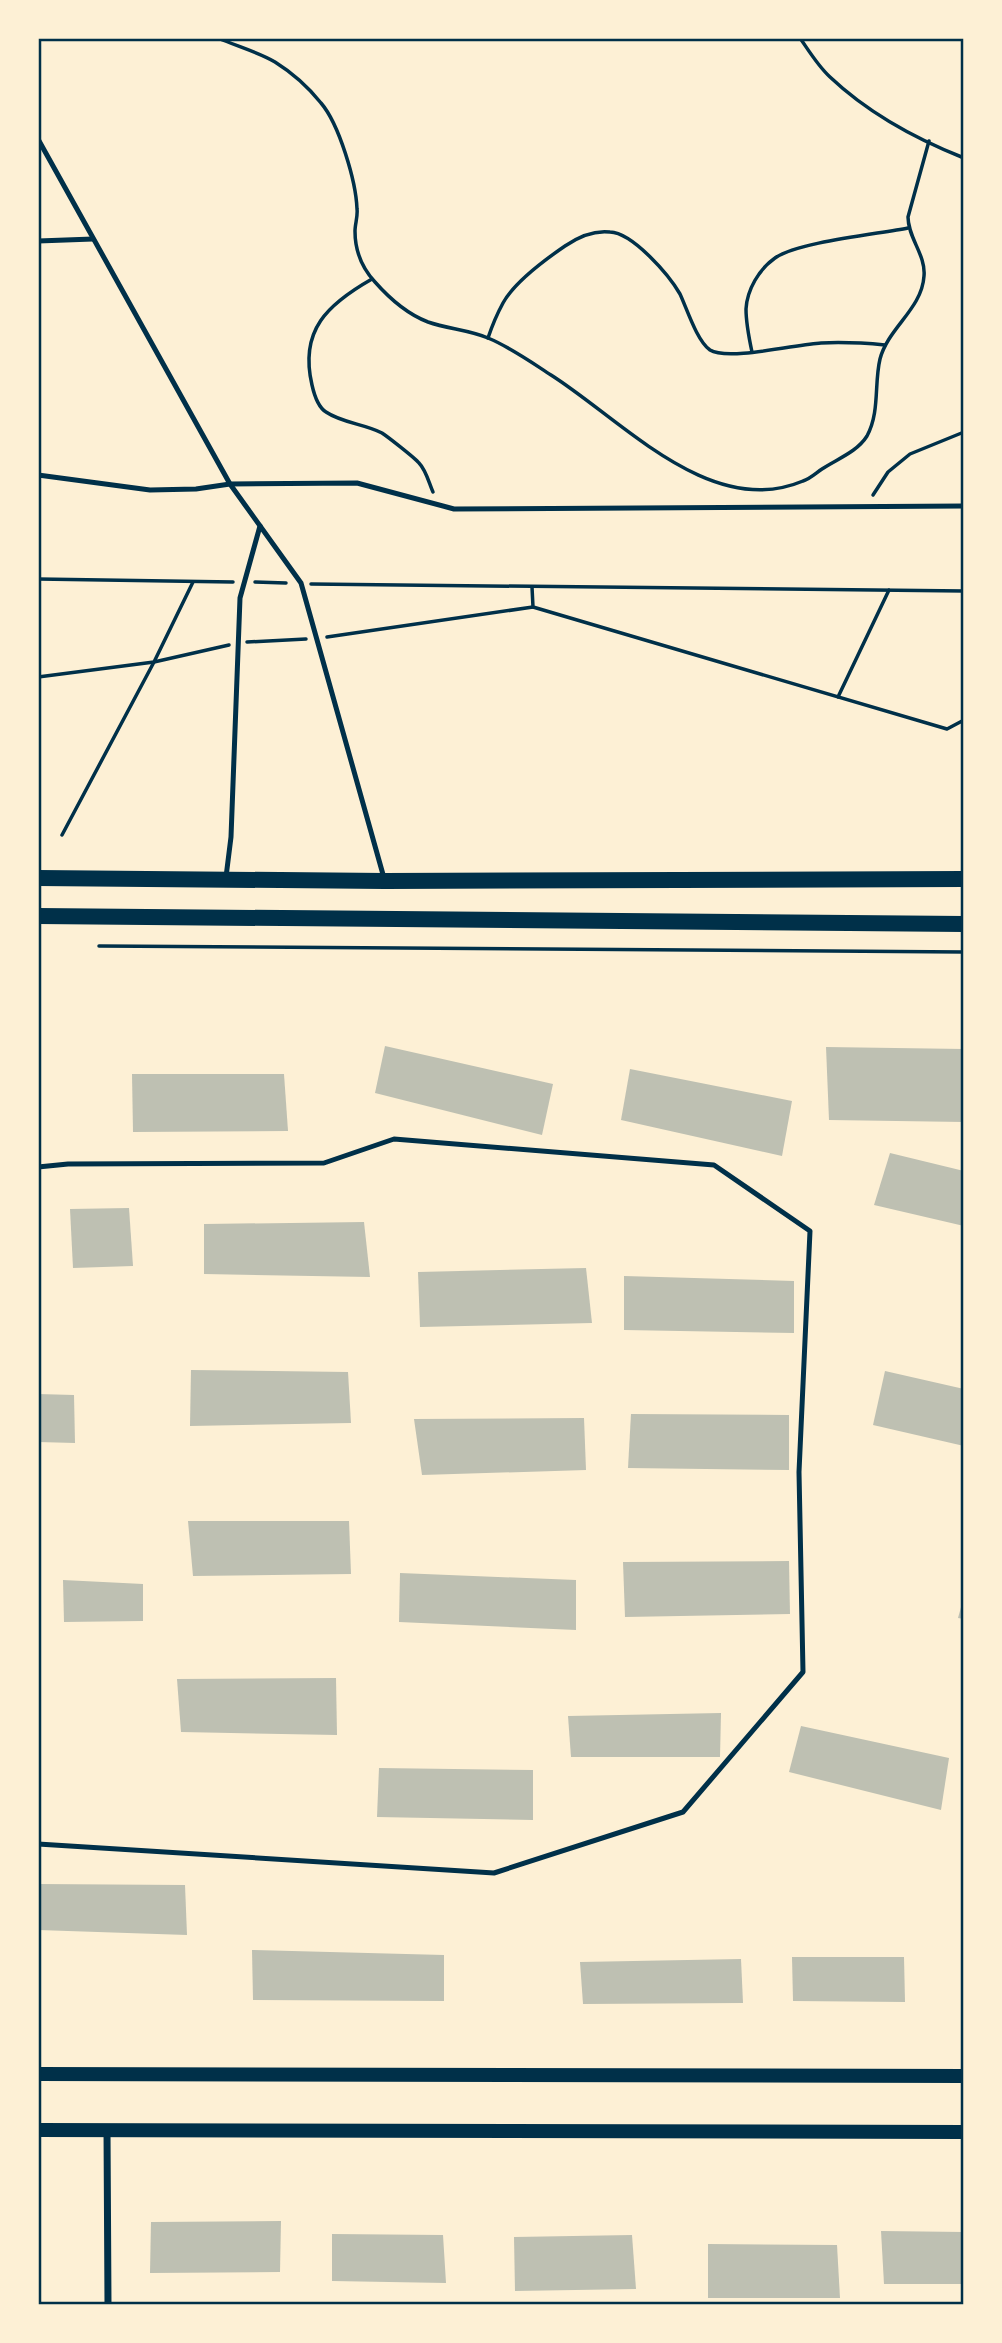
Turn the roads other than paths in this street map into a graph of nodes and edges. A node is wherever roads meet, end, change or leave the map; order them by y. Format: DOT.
graph roads {
  1 [pos="38,139"];
  2 [pos="93,239"];
  3 [pos="38,241"];
  4 [pos="38,475"];
  5 [pos="230,484"];
  6 [pos="964,506"];
  7 [pos="260,525"];
  8 [pos="38,878"];
  9 [pos="964,879"];
  10 [pos="226,880"];
  11 [pos="385,881"];
  12 [pos="38,916"];
  13 [pos="964,924"];
  14 [pos="38,1167"];
  15 [pos="38,1843"];
  16 [pos="38,2074"];
  17 [pos="964,2076"];
  18 [pos="38,2130"];
  19 [pos="107,2130"];
  20 [pos="964,2132"];
  21 [pos="107,2305"];
  1 -- 2 [label="lane"];
  2 -- 3 [label="lane"];
  2 -- 5 [label="lane"];
  4 -- 5 [label="lane"];
  5 -- 6 [label="lane"];
  5 -- 7 [label="lane"];
  7 -- 10 [label="lane"];
  7 -- 11 [label="lane"];
  8 -- 10 [label="main road"];
  9 -- 11 [label="main road"];
  10 -- 11 [label="main road"];
  12 -- 13 [label="main road"];
  14 -- 15 [label="lane"];
  16 -- 17 [label="main road"];
  18 -- 19 [label="main road"];
  19 -- 20 [label="main road"];
  19 -- 21 [label="street"];
}
